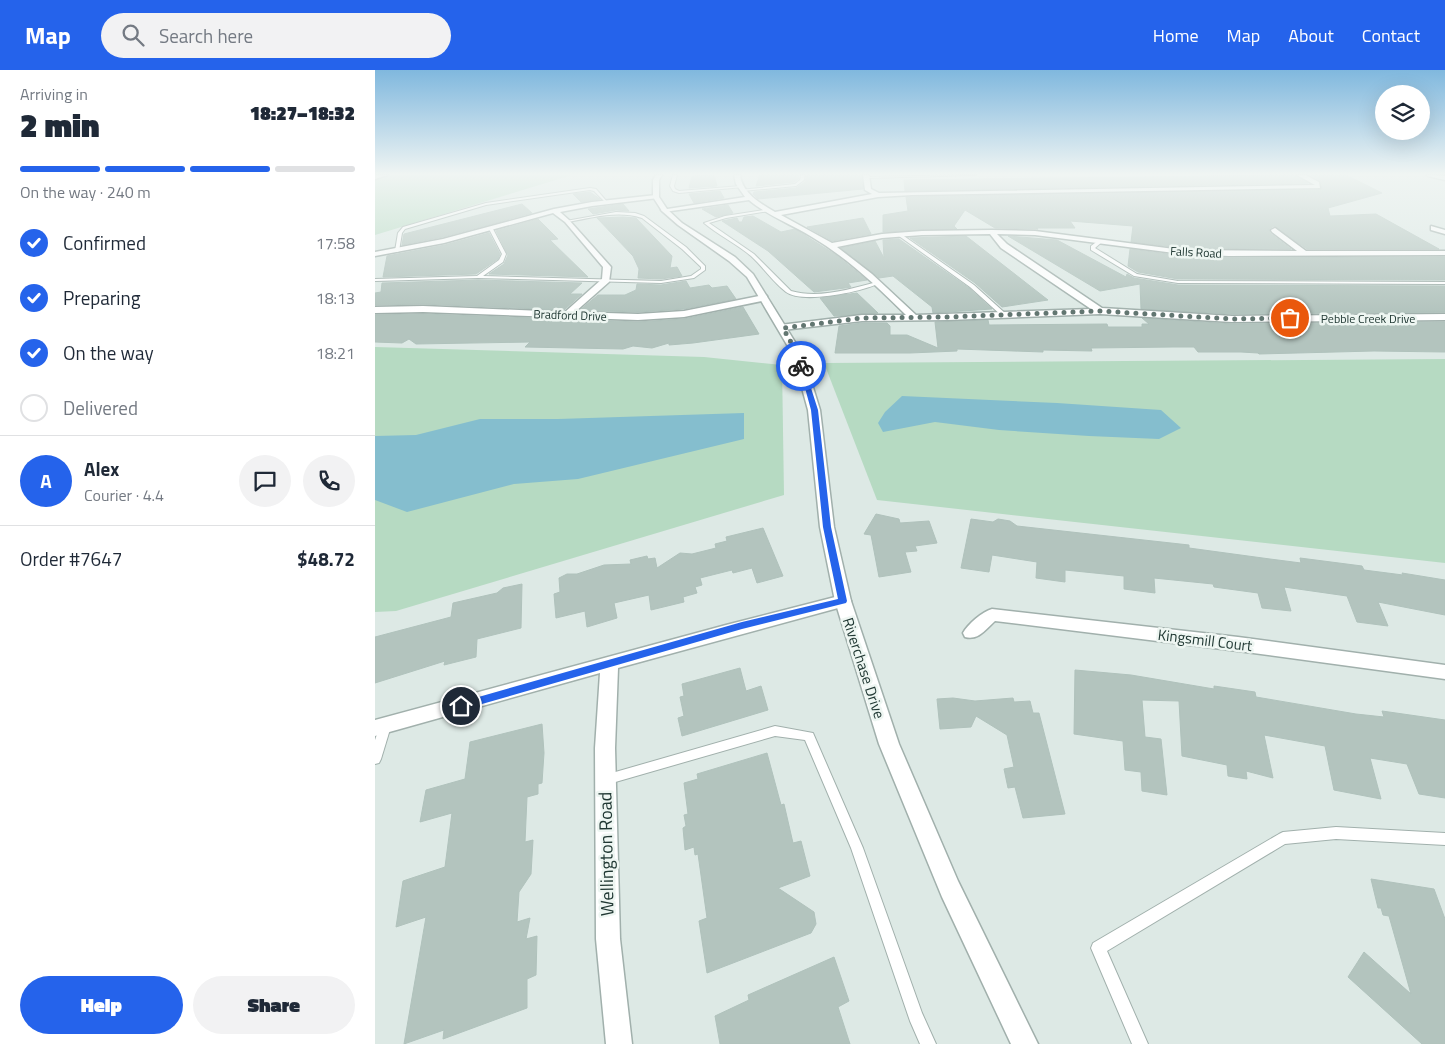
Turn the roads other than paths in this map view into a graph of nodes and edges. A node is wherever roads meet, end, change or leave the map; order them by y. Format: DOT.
graph roads {
  1 [pos="430,220"];
  2 [pos="521,220"];
  3 [pos="572,220"];
  4 [pos="648,220"];
  5 [pos="676,220"];
  6 [pos="713,220"];
  7 [pos="786,220"];
  8 [pos="568,221"];
  9 [pos="1434,228"];
  10 [pos="491,229"];
  11 [pos="1275,230"];
  12 [pos="992,232"];
  13 [pos="1445,232"];
  14 [pos="900,235"];
  15 [pos="1101,241"];
  16 [pos="830,246"];
  17 [pos="397,251"];
  18 [pos="1445,253"];
  19 [pos="375,254"];
  20 [pos="1305,254"];
  21 [pos="478,277"];
  22 [pos="375,280"];
  23 [pos="606,280"];
  24 [pos="1445,282"];
  25 [pos="877,283"];
  26 [pos="764,298"];
  27 [pos="375,310"];
  28 [pos="1100,311"];
  29 [pos="566,315"];
  30 [pos="1004,315"];
  31 [pos="912,316"];
  32 [pos="1445,317"];
  33 [pos="783,328"];
  34 [pos="843,601"];
  35 [pos="971,633"];
  36 [pos="609,664"];
  37 [pos="1445,672"];
  38 [pos="380,727"];
  39 [pos="375,759"];
  40 [pos="605,780"];
  41 [pos="1445,839"];
  42 [pos="619,1044"];
  43 [pos="928,1044"];
  44 [pos="1025,1044"];
  45 [pos="1140,1044"];
  1 -- 17 [label="lane"];
  2 -- 10 [label="street"];
  3 -- 8 [label="lane"];
  4 -- 23 [label="lane"];
  5 -- 26 [label="street, Riverchase Drive"];
  6 -- 25 [label="lane"];
  7 -- 16 [label="street"];
  8 -- 23 [label="street"];
  9 -- 13 [label="street"];
  10 -- 17 [label="street"];
  10 -- 21 [label="lane"];
  11 -- 20 [label="street"];
  12 -- 14 [label="street, Falls Road"];
  12 -- 15 [label="street, Falls Road"];
  12 -- 28 [label="street"];
  14 -- 16 [label="street, Falls Road"];
  14 -- 30 [label="lane"];
  15 -- 20 [label="street, Falls Road"];
  15 -- 24 [label="lane"];
  16 -- 25 [label="street"];
  17 -- 19 [label="street"];
  18 -- 20 [label="street, Falls Road"];
  21 -- 22 [label="lane"];
  21 -- 23 [label="lane"];
  23 -- 29 [label="street"];
  25 -- 31 [label="street"];
  26 -- 29 [label="street, Bradford Drive"];
  26 -- 33 [label="street, Riverchase Drive"];
  27 -- 29 [label="street, Bradford Drive"];
  28 -- 30 [label="street, Pebble Creek Drive"];
  28 -- 32 [label="street, Pebble Creek Drive"];
  30 -- 31 [label="street, Pebble Creek Drive"];
  31 -- 33 [label="street, Pebble Creek Drive"];
  33 -- 34 [label="street, Riverchase Drive"];
  34 -- 36 [label="street"];
  34 -- 44 [label="street, Riverchase Drive"];
  35 -- 37 [label="street, Kingsmill Court"];
  36 -- 38 [label="street"];
  36 -- 40 [label="street, Wellington Road"];
  38 -- 39 [label="lane"];
  40 -- 42 [label="street, Wellington Road"];
  40 -- 43 [label="lane"];
  41 -- 45 [label="lane"];
}
